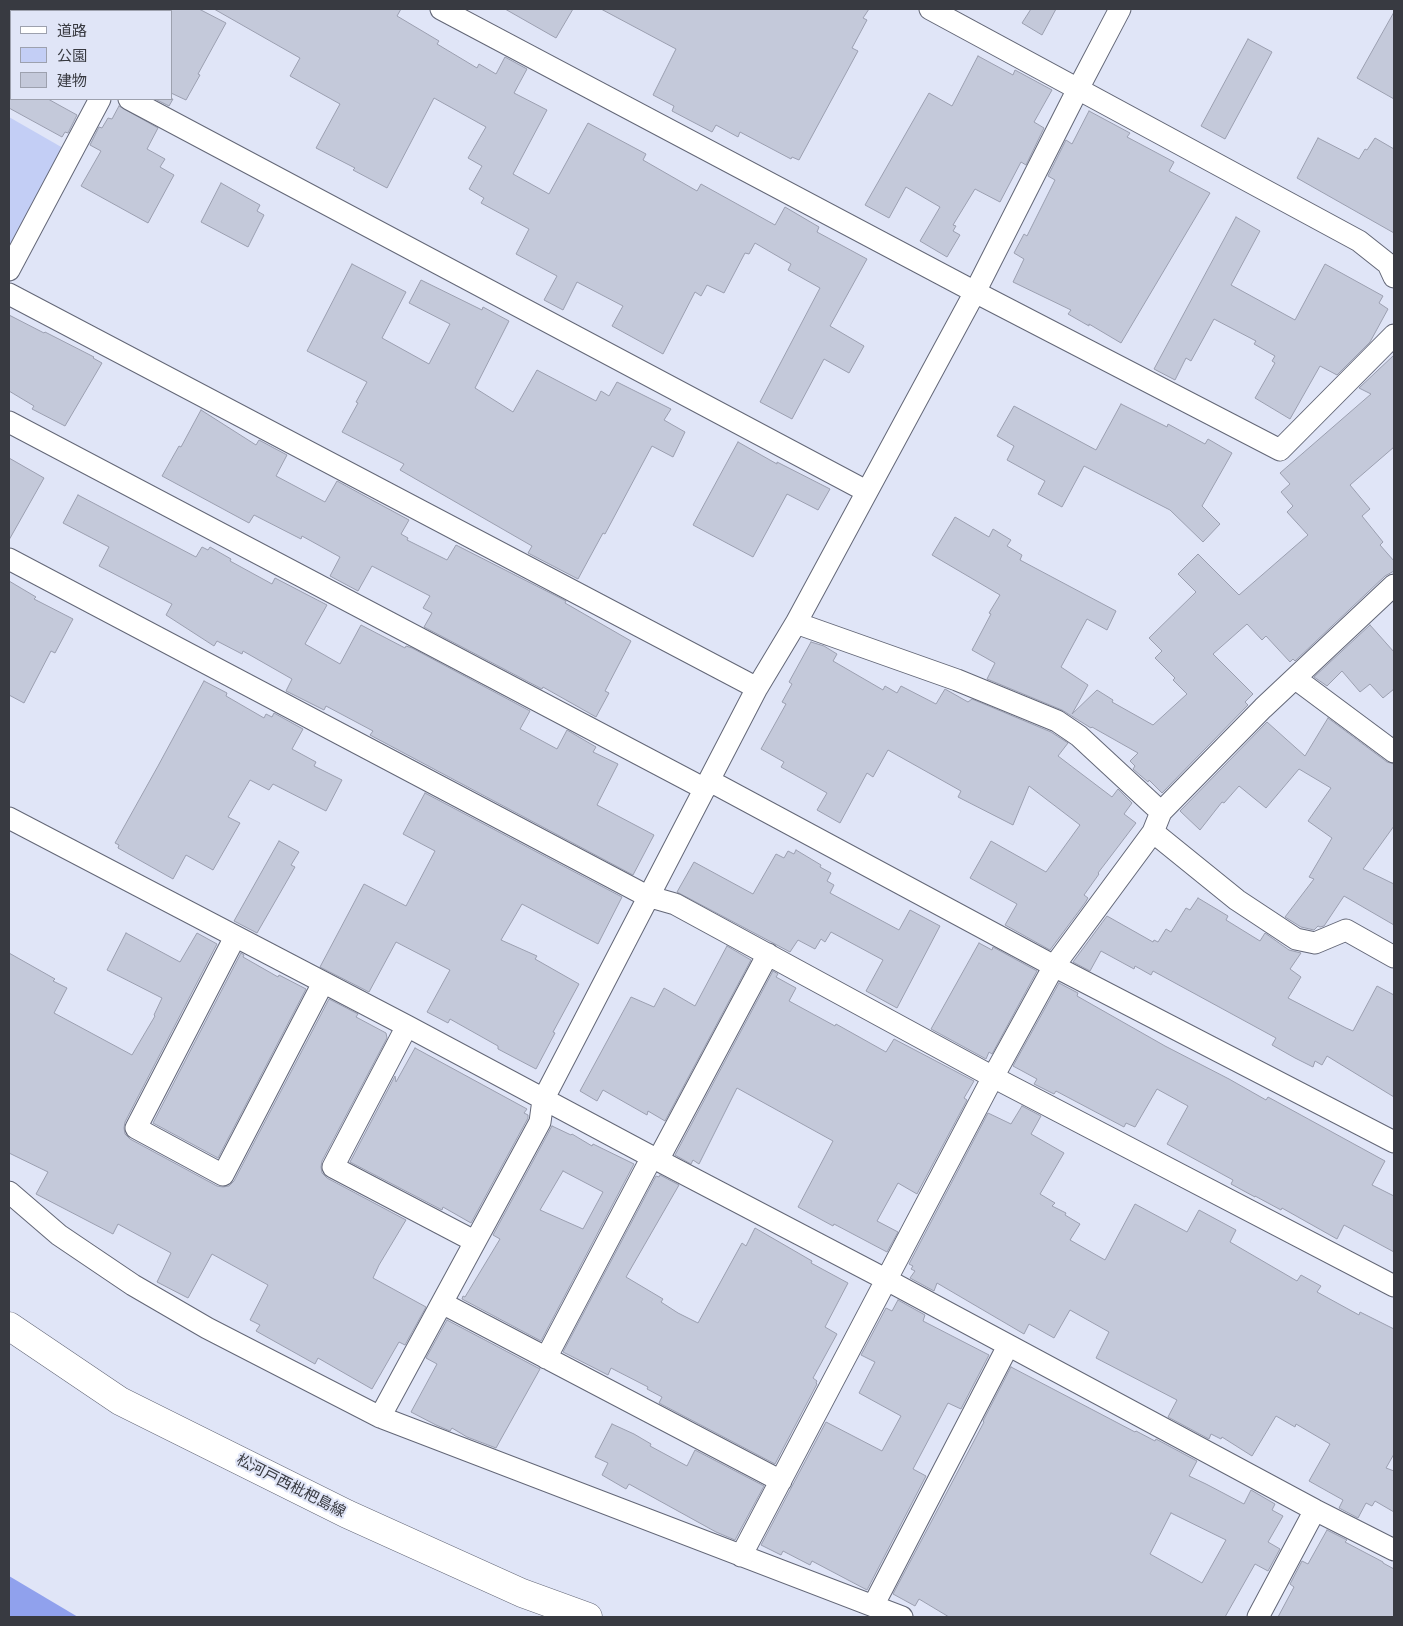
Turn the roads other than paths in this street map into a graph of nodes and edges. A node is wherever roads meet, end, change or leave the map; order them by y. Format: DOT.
graph roads {
  1 [pos="441,9"];
  2 [pos="930,9"];
  3 [pos="1120,9"];
  4 [pos="1078,89"];
  5 [pos="99,100"];
  6 [pos="131,100"];
  7 [pos="9,270"];
  8 [pos="1394,277"];
  9 [pos="975,292"];
  10 [pos="9,294"];
  11 [pos="1394,335"];
  12 [pos="9,422"];
  13 [pos="866,491"];
  14 [pos="9,559"];
  15 [pos="1394,585"];
  16 [pos="796,623"];
  17 [pos="1296,679"];
  18 [pos="757,688"];
  19 [pos="1394,752"];
  20 [pos="707,785"];
  21 [pos="1161,812"];
  22 [pos="9,818"];
  23 [pos="1153,832"];
  24 [pos="647,896"];
  25 [pos="235,937"];
  26 [pos="768,954"];
  27 [pos="1394,957"];
  28 [pos="1054,966"];
  29 [pos="323,982"];
  30 [pos="407,1026"];
  31 [pos="993,1077"];
  32 [pos="544,1100"];
  33 [pos="1394,1142"];
  34 [pos="655,1159"];
  35 [pos="9,1192"];
  36 [pos="474,1241"];
  37 [pos="887,1280"];
  38 [pos="1394,1286"];
  39 [pos="442,1302"];
  40 [pos="9,1326"];
  41 [pos="1008,1346"];
  42 [pos="546,1358"];
  43 [pos="380,1417"];
  44 [pos="781,1480"];
  45 [pos="1315,1510"];
  46 [pos="1394,1550"];
  47 [pos="741,1556"];
  48 [pos="873,1606"];
  49 [pos="588,1617"];
  50 [pos="902,1617"];
  51 [pos="1258,1617"];
  1 -- 9 [label="street"];
  2 -- 4 [label="street"];
  3 -- 4 [label="street"];
  4 -- 8 [label="street"];
  4 -- 9 [label="street"];
  5 -- 7 [label="street"];
  6 -- 13 [label="street"];
  9 -- 11 [label="street"];
  9 -- 13 [label="street"];
  10 -- 18 [label="street"];
  12 -- 20 [label="street"];
  13 -- 16 [label="street"];
  14 -- 24 [label="street"];
  15 -- 17 [label="street"];
  16 -- 18 [label="street"];
  16 -- 21 [label="street"];
  17 -- 19 [label="street"];
  17 -- 21 [label="street"];
  18 -- 20 [label="street"];
  20 -- 24 [label="street"];
  20 -- 28 [label="street"];
  21 -- 23 [label="street"];
  22 -- 25 [label="street"];
  23 -- 27 [label="street"];
  23 -- 28 [label="street"];
  24 -- 26 [label="street"];
  24 -- 32 [label="street"];
  25 -- 29 [label="street"];
  25 -- 29 [label="street"];
  26 -- 31 [label="street"];
  26 -- 34 [label="street"];
  28 -- 31 [label="street"];
  28 -- 33 [label="street"];
  29 -- 30 [label="street"];
  30 -- 32 [label="street"];
  30 -- 36 [label="street"];
  31 -- 37 [label="street"];
  31 -- 38 [label="street"];
  32 -- 34 [label="street"];
  32 -- 36 [label="street"];
  34 -- 37 [label="street"];
  34 -- 42 [label="street"];
  35 -- 43 [label="street"];
  36 -- 39 [label="street"];
  37 -- 41 [label="street"];
  37 -- 44 [label="street"];
  39 -- 42 [label="street"];
  39 -- 43 [label="street"];
  40 -- 49 [label="main road, 松河戸西枇杷島線"];
  41 -- 45 [label="street"];
  41 -- 48 [label="street"];
  42 -- 44 [label="street"];
  43 -- 47 [label="street"];
  44 -- 47 [label="street"];
  45 -- 46 [label="street"];
  45 -- 51 [label="street"];
  47 -- 48 [label="street"];
  48 -- 50 [label="street"];
}
